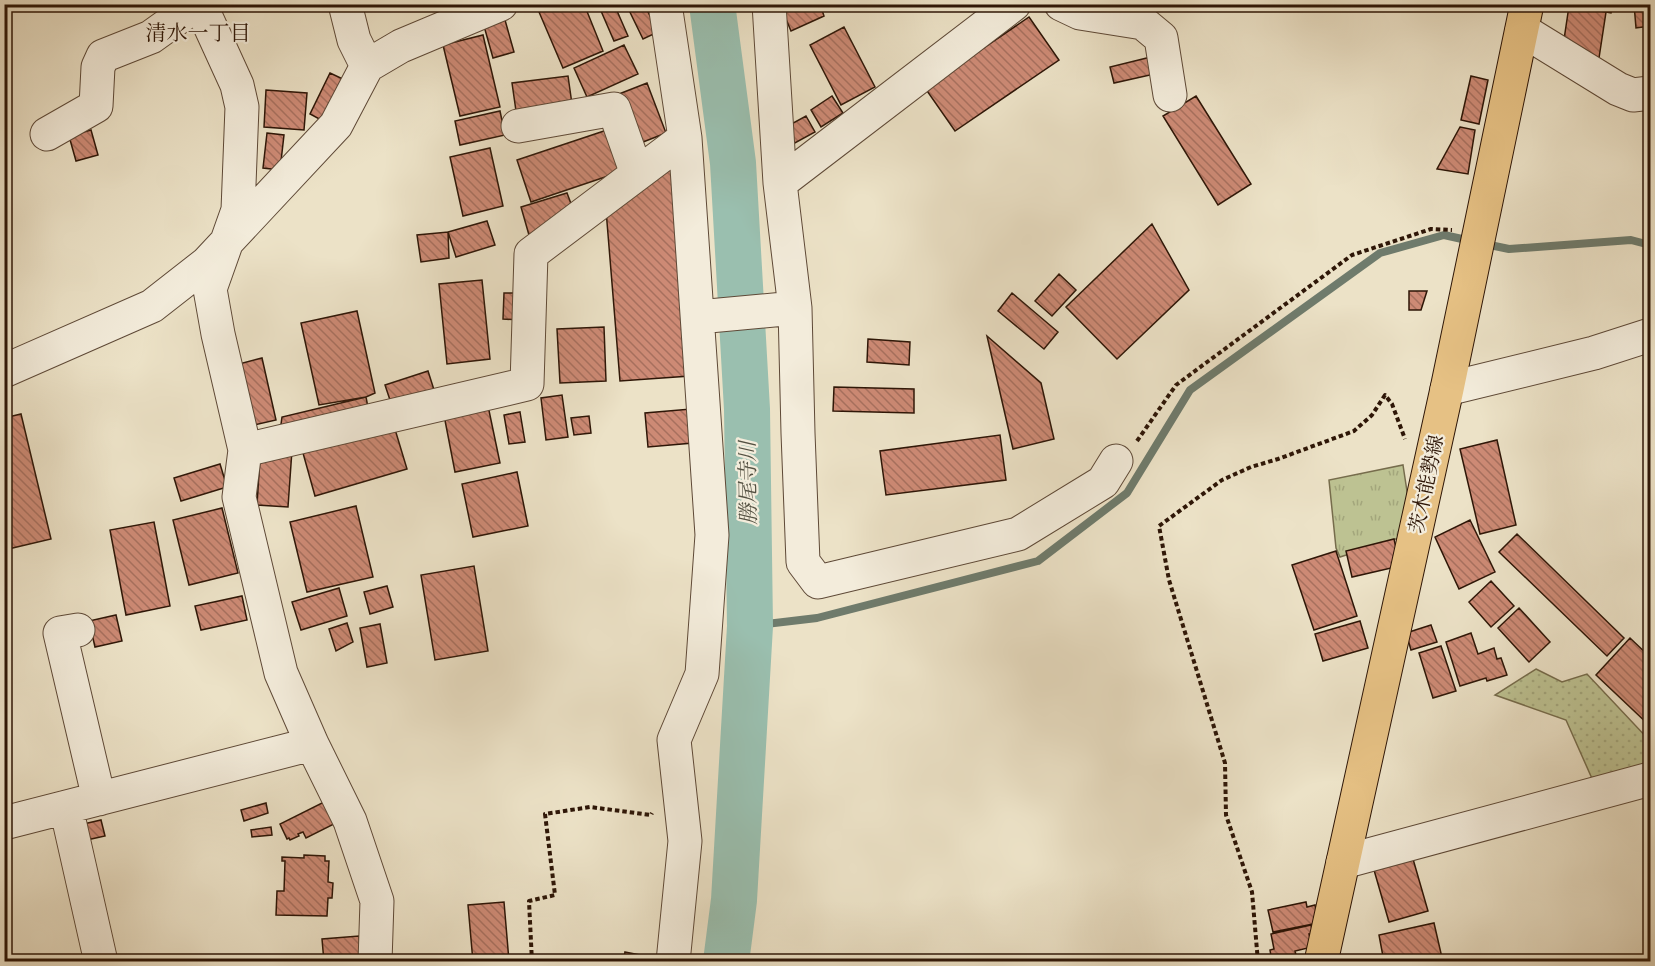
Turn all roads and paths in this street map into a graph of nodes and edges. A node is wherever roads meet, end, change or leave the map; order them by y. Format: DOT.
graph roads {
  1 [pos="199,4"];
  2 [pos="345,4"];
  3 [pos="501,4"];
  4 [pos="665,4"];
  5 [pos="769,4"];
  6 [pos="1014,4"];
  7 [pos="1061,4"];
  8 [pos="1524,17"];
  9 [pos="368,66"];
  10 [pos="1648,90"];
  11 [pos="1170,96"];
  12 [pos="518,126"];
  13 [pos="48,134"];
  14 [pos="685,138"];
  15 [pos="637,174"];
  16 [pos="780,183"];
  17 [pos="225,244"];
  18 [pos="1477,244"];
  19 [pos="795,308"];
  20 [pos="698,317"];
  21 [pos="1650,335"];
  22 [pos="4,371"];
  23 [pos="1447,389"];
  24 [pos="1407,448"];
  25 [pos="245,450"];
  26 [pos="1116,461"];
  27 [pos="78,630"];
  28 [pos="312,744"];
  29 [pos="678,775"];
  30 [pos="1650,779"];
  31 [pos="99,799"];
  32 [pos="66,807"];
  33 [pos="4,823"];
  34 [pos="1343,862"];
  35 [pos="101,962"];
  36 [pos="375,962"];
  37 [pos="532,962"];
  38 [pos="673,962"];
  39 [pos="1258,962"];
  40 [pos="1321,962"];
  1 -- 13 [label="street"];
  1 -- 17 [label="street"];
  2 -- 9 [label="street"];
  3 -- 9 [label="street"];
  4 -- 14 [label="street"];
  5 -- 16 [label="street"];
  6 -- 16 [label="street"];
  7 -- 11 [label="street"];
  8 -- 10 [label="street"];
  8 -- 18 [label="main road, 茨木能勢線"];
  9 -- 17 [label="street"];
  12 -- 15 [label="street"];
  14 -- 15 [label="street"];
  14 -- 20 [label="street"];
  15 -- 25 [label="street"];
  16 -- 19 [label="street"];
  17 -- 22 [label="street"];
  17 -- 25 [label="street"];
  18 -- 23 [label="main road, 茨木能勢線"];
  18 -- 26 [label="path"];
  19 -- 20 [label="street"];
  19 -- 26 [label="street"];
  20 -- 29 [label="street"];
  21 -- 23 [label="street"];
  23 -- 34 [label="main road, 茨木能勢線"];
  24 -- 39 [label="path"];
  25 -- 28 [label="street"];
  27 -- 31 [label="street"];
  28 -- 31 [label="street"];
  28 -- 36 [label="street"];
  29 -- 37 [label="path"];
  29 -- 38 [label="street"];
  30 -- 34 [label="street"];
  31 -- 32 [label="street"];
  32 -- 33 [label="street"];
  32 -- 35 [label="street"];
  34 -- 40 [label="main road, 茨木能勢線"];
}
